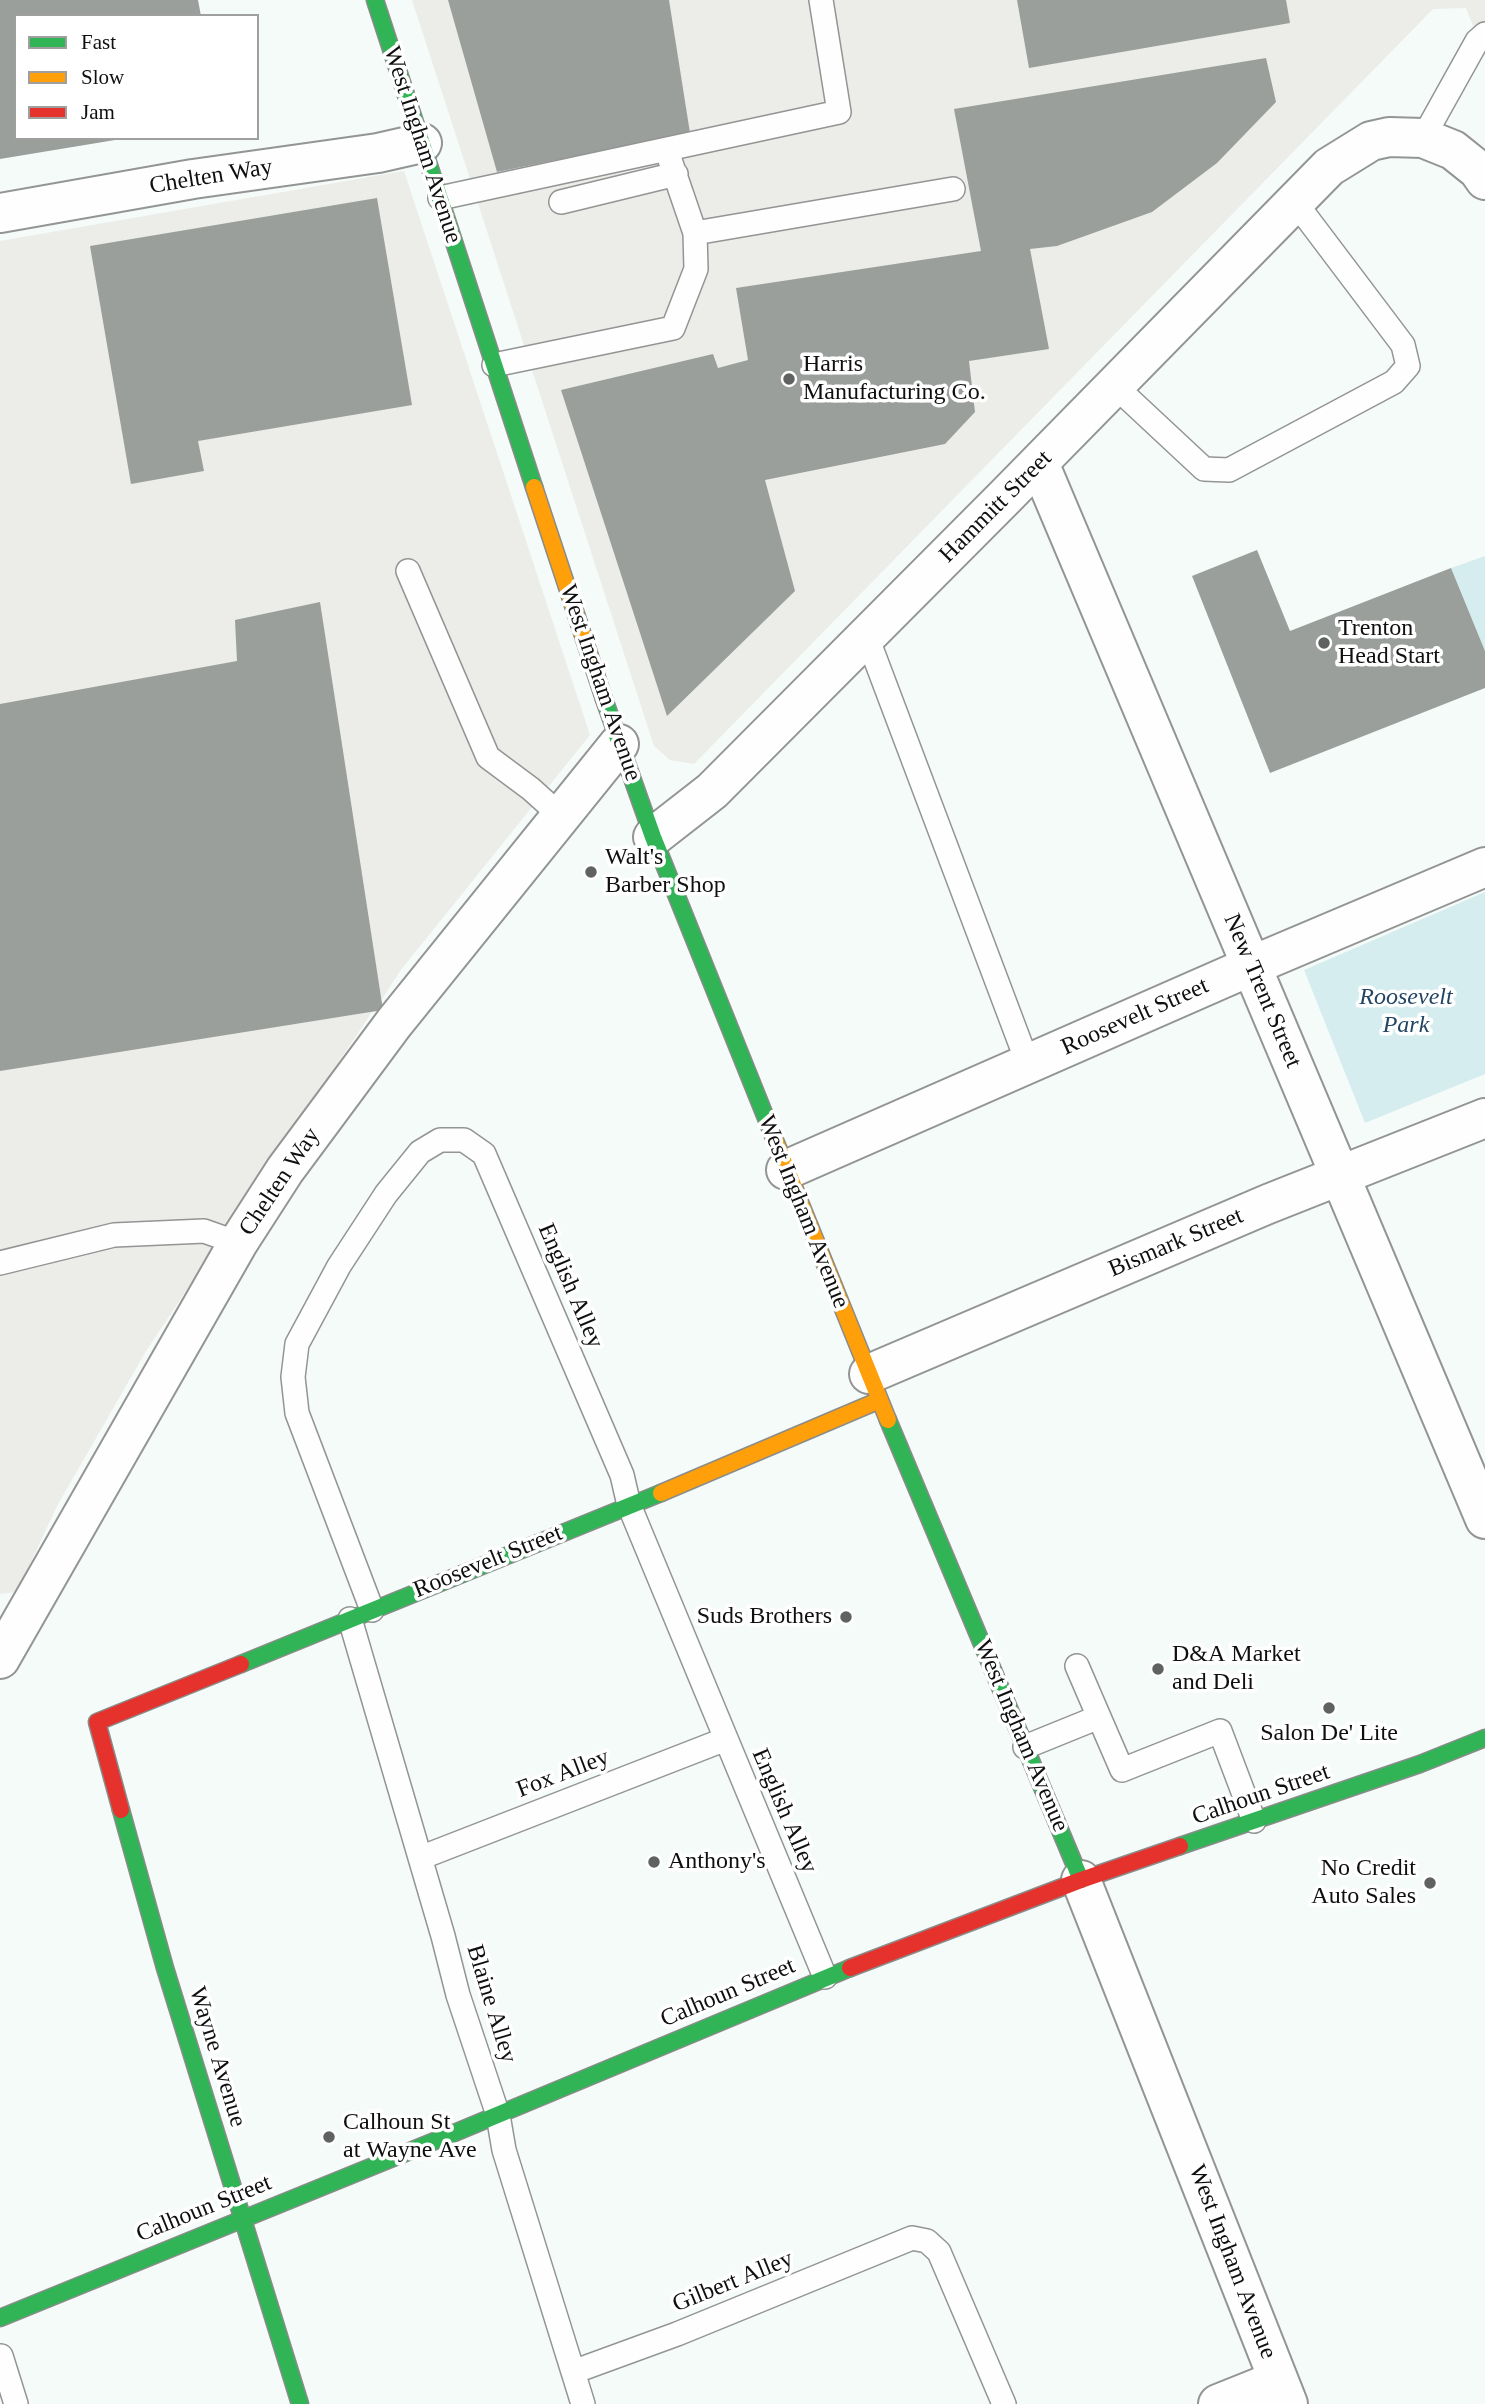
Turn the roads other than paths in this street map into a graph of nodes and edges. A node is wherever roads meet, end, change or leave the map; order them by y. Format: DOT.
graph roads {
  1 [pos="375,0"];
  2 [pos="821,0"];
  3 [pos="1485,34"];
  4 [pos="1423,138"];
  5 [pos="422,143"];
  6 [pos="666,149"];
  7 [pos="676,174"];
  8 [pos="1485,180"];
  9 [pos="953,189"];
  10 [pos="440,198"];
  11 [pos="561,202"];
  12 [pos="1295,202"];
  13 [pos="0,213"];
  14 [pos="695,233"];
  15 [pos="494,365"];
  16 [pos="1115,386"];
  17 [pos="1039,463"];
  18 [pos="408,571"];
  19 [pos="867,636"];
  20 [pos="619,744"];
  21 [pos="561,816"];
  22 [pos="653,837"];
  23 [pos="1485,867"];
  24 [pos="1251,966"];
  25 [pos="1028,1064"];
  26 [pos="1485,1118"];
  27 [pos="786,1170"];
  28 [pos="1340,1176"];
  29 [pos="238,1243"];
  30 [pos="0,1263"];
  31 [pos="874,1387"];
  32 [pos="629,1505"];
  33 [pos="1485,1519"];
  34 [pos="372,1610"];
  35 [pos="351,1619"];
  36 [pos="0,1660"];
  37 [pos="1077,1666"];
  38 [pos="1099,1717"];
  39 [pos="97,1722"];
  40 [pos="1485,1738"];
  41 [pos="726,1739"];
  42 [pos="1025,1747"];
  43 [pos="1254,1821"];
  44 [pos="420,1858"];
  45 [pos="1081,1880"];
  46 [pos="825,1977"];
  47 [pos="498,2115"];
  48 [pos="242,2217"];
  49 [pos="0,2318"];
  50 [pos="1,2356"];
  51 [pos="573,2372"];
  52 [pos="1283,2392"];
  53 [pos="16,2404"];
  54 [pos="300,2404"];
  55 [pos="583,2404"];
  56 [pos="1004,2404"];
  57 [pos="1218,2404"];
  1 -- 5 [label="street, West Ingham Avenue"];
  2 -- 6 [label="lane"];
  3 -- 4 [label="lane"];
  4 -- 8 [label="street"];
  4 -- 12 [label="street, Hammitt Street"];
  5 -- 10 [label="street, West Ingham Avenue"];
  5 -- 13 [label="street, Chelten Way"];
  6 -- 7 [label="lane"];
  6 -- 10 [label="lane"];
  7 -- 11 [label="lane"];
  7 -- 14 [label="lane"];
  9 -- 14 [label="lane"];
  10 -- 15 [label="street, West Ingham Avenue"];
  12 -- 16 [label="street, Hammitt Street"];
  12 -- 16 [label="lane"];
  14 -- 15 [label="lane"];
  15 -- 20 [label="street, West Ingham Avenue"];
  16 -- 17 [label="street, Hammitt Street"];
  17 -- 19 [label="street, Hammitt Street"];
  17 -- 24 [label="street, New Trent Street"];
  18 -- 21 [label="lane"];
  19 -- 22 [label="street, Hammitt Street"];
  19 -- 25 [label="lane"];
  20 -- 21 [label="street, Chelten Way"];
  20 -- 22 [label="street, West Ingham Avenue"];
  21 -- 29 [label="street, Chelten Way"];
  22 -- 27 [label="street, West Ingham Avenue"];
  23 -- 24 [label="street, Roosevelt Street"];
  24 -- 25 [label="street, Roosevelt Street"];
  24 -- 28 [label="street, New Trent Street"];
  25 -- 27 [label="street, Roosevelt Street"];
  26 -- 28 [label="street, Bismark Street"];
  27 -- 31 [label="street, West Ingham Avenue"];
  28 -- 31 [label="street, Bismark Street"];
  28 -- 33 [label="street, New Trent Street"];
  29 -- 30 [label="lane"];
  29 -- 36 [label="street, Chelten Way"];
  31 -- 32 [label="street, Roosevelt Street"];
  31 -- 42 [label="street, West Ingham Avenue"];
  32 -- 34 [label="street, Roosevelt Street"];
  32 -- 34 [label="lane, English Alley"];
  32 -- 41 [label="lane, English Alley"];
  34 -- 35 [label="street, Roosevelt Street"];
  35 -- 39 [label="street, Roosevelt Street"];
  35 -- 44 [label="lane, Blaine Alley"];
  37 -- 38 [label="lane"];
  38 -- 42 [label="lane"];
  38 -- 43 [label="lane"];
  39 -- 48 [label="street, Wayne Avenue"];
  40 -- 43 [label="street, Calhoun Street"];
  41 -- 44 [label="lane, Fox Alley"];
  41 -- 46 [label="lane, English Alley"];
  42 -- 45 [label="street, West Ingham Avenue"];
  43 -- 45 [label="street, Calhoun Street"];
  44 -- 47 [label="lane, Blaine Alley"];
  45 -- 46 [label="street, Calhoun Street"];
  45 -- 52 [label="street, West Ingham Avenue"];
  46 -- 47 [label="street, Calhoun Street"];
  47 -- 48 [label="street, Calhoun Street"];
  47 -- 51 [label="lane, Blaine Alley"];
  48 -- 49 [label="street, Calhoun Street"];
  48 -- 54 [label="street, Wayne Avenue"];
  50 -- 53 [label="lane"];
  51 -- 55 [label="lane, Blaine Alley"];
  51 -- 56 [label="lane, Gilbert Alley"];
  52 -- 57 [label="street"];
}
